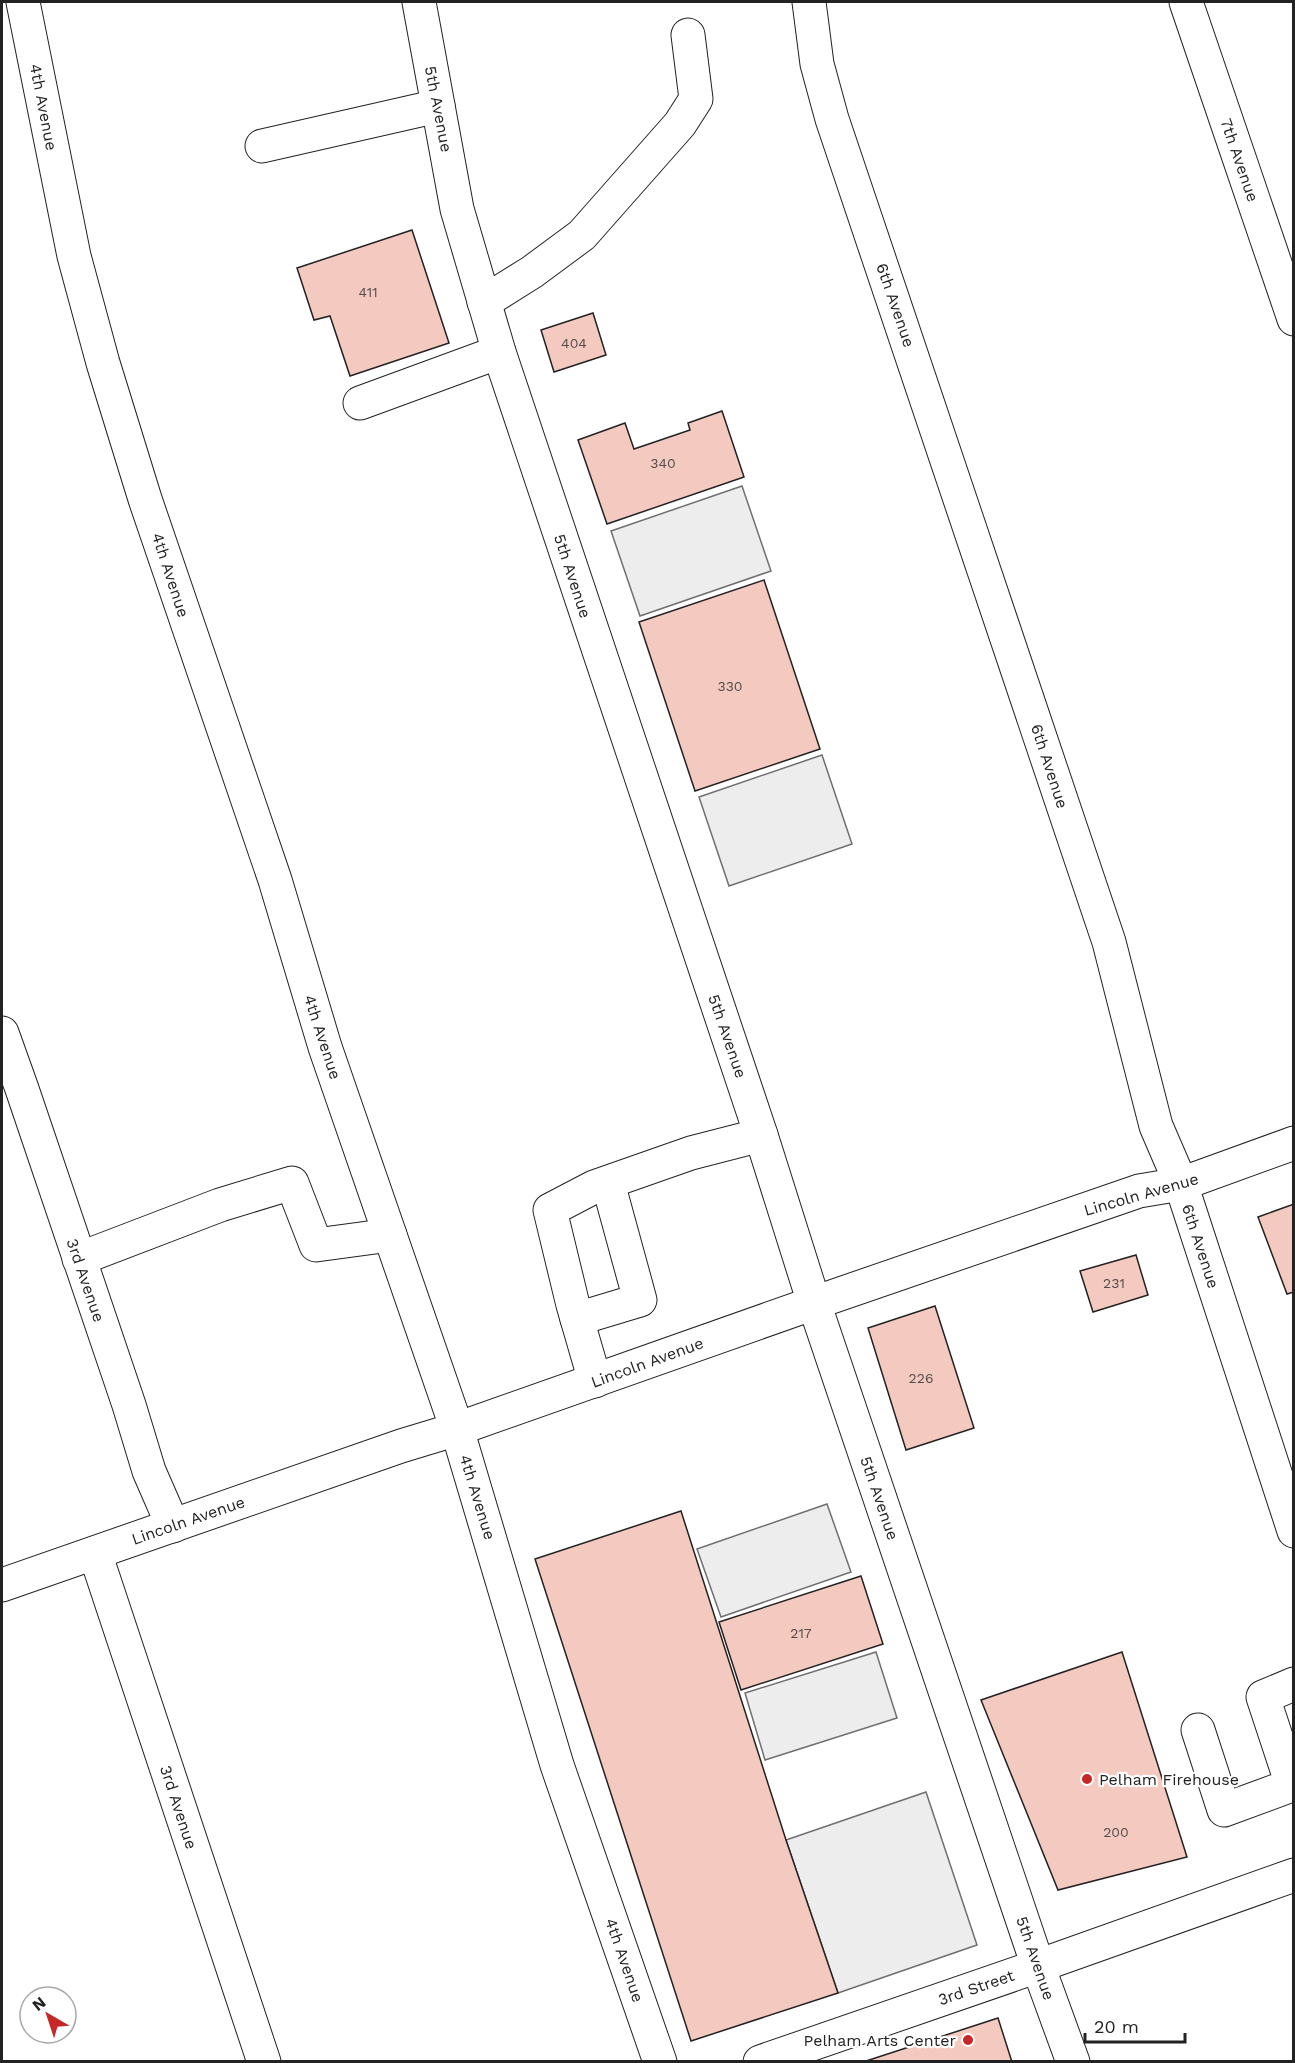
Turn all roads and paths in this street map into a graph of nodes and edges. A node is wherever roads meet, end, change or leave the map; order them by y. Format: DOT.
graph roads {
  1 [pos="23,2"];
  2 [pos="419,2"];
  3 [pos="809,2"];
  4 [pos="1186,2"];
  5 [pos="688,35"];
  6 [pos="438,106"];
  7 [pos="262,146"];
  8 [pos="484,302"];
  9 [pos="1293,319"];
  10 [pos="499,352"];
  11 [pos="360,403"];
  12 [pos="2,1033"];
  13 [pos="761,1135"];
  14 [pos="1293,1143"];
  15 [pos="608,1183"];
  16 [pos="1181,1184"];
  17 [pos="390,1235"];
  18 [pos="79,1259"];
  19 [pos="814,1303"];
  20 [pos="577,1319"];
  21 [pos="595,1381"];
  22 [pos="457,1429"];
  23 [pos="173,1526"];
  24 [pos="1293,1531"];
  25 [pos="96,1553"];
  26 [pos="2,1585"];
  27 [pos="1293,1684"];
  28 [pos="1198,1730"];
  29 [pos="1293,1875"];
  30 [pos="1038,1966"];
  31 [pos="264,2061"];
  32 [pos="660,2061"];
  33 [pos="760,2061"];
  34 [pos="1073,2061"];
  1 -- 17 [label="street, 4th Avenue"];
  2 -- 6 [label="street, 5th Avenue"];
  3 -- 16 [label="street, 6th Avenue"];
  4 -- 9 [label="street, 7th Avenue"];
  5 -- 8 [label="street"];
  6 -- 7 [label="street"];
  6 -- 8 [label="street, 5th Avenue"];
  8 -- 10 [label="street, 5th Avenue"];
  10 -- 11 [label="street"];
  10 -- 13 [label="street, 5th Avenue"];
  12 -- 18 [label="street, 3rd Avenue"];
  13 -- 15 [label="street"];
  13 -- 19 [label="street, 5th Avenue"];
  14 -- 16 [label="street, Lincoln Avenue"];
  15 -- 20 [label="street"];
  15 -- 20 [label="street"];
  16 -- 19 [label="street, Lincoln Avenue"];
  16 -- 24 [label="street, 6th Avenue"];
  17 -- 18 [label="street"];
  17 -- 22 [label="street, 4th Avenue"];
  18 -- 23 [label="street, 3rd Avenue"];
  19 -- 21 [label="street, Lincoln Avenue"];
  19 -- 30 [label="street, 5th Avenue"];
  20 -- 21 [label="street"];
  21 -- 22 [label="street, Lincoln Avenue"];
  22 -- 23 [label="street, Lincoln Avenue"];
  22 -- 32 [label="street, 4th Avenue"];
  23 -- 25 [label="street, Lincoln Avenue"];
  25 -- 26 [label="street, Lincoln Avenue"];
  25 -- 31 [label="street, 3rd Avenue"];
  27 -- 28 [label="street"];
  29 -- 30 [label="street, 3rd Street"];
  30 -- 33 [label="street, 3rd Street"];
  30 -- 34 [label="street, 5th Avenue"];
}
